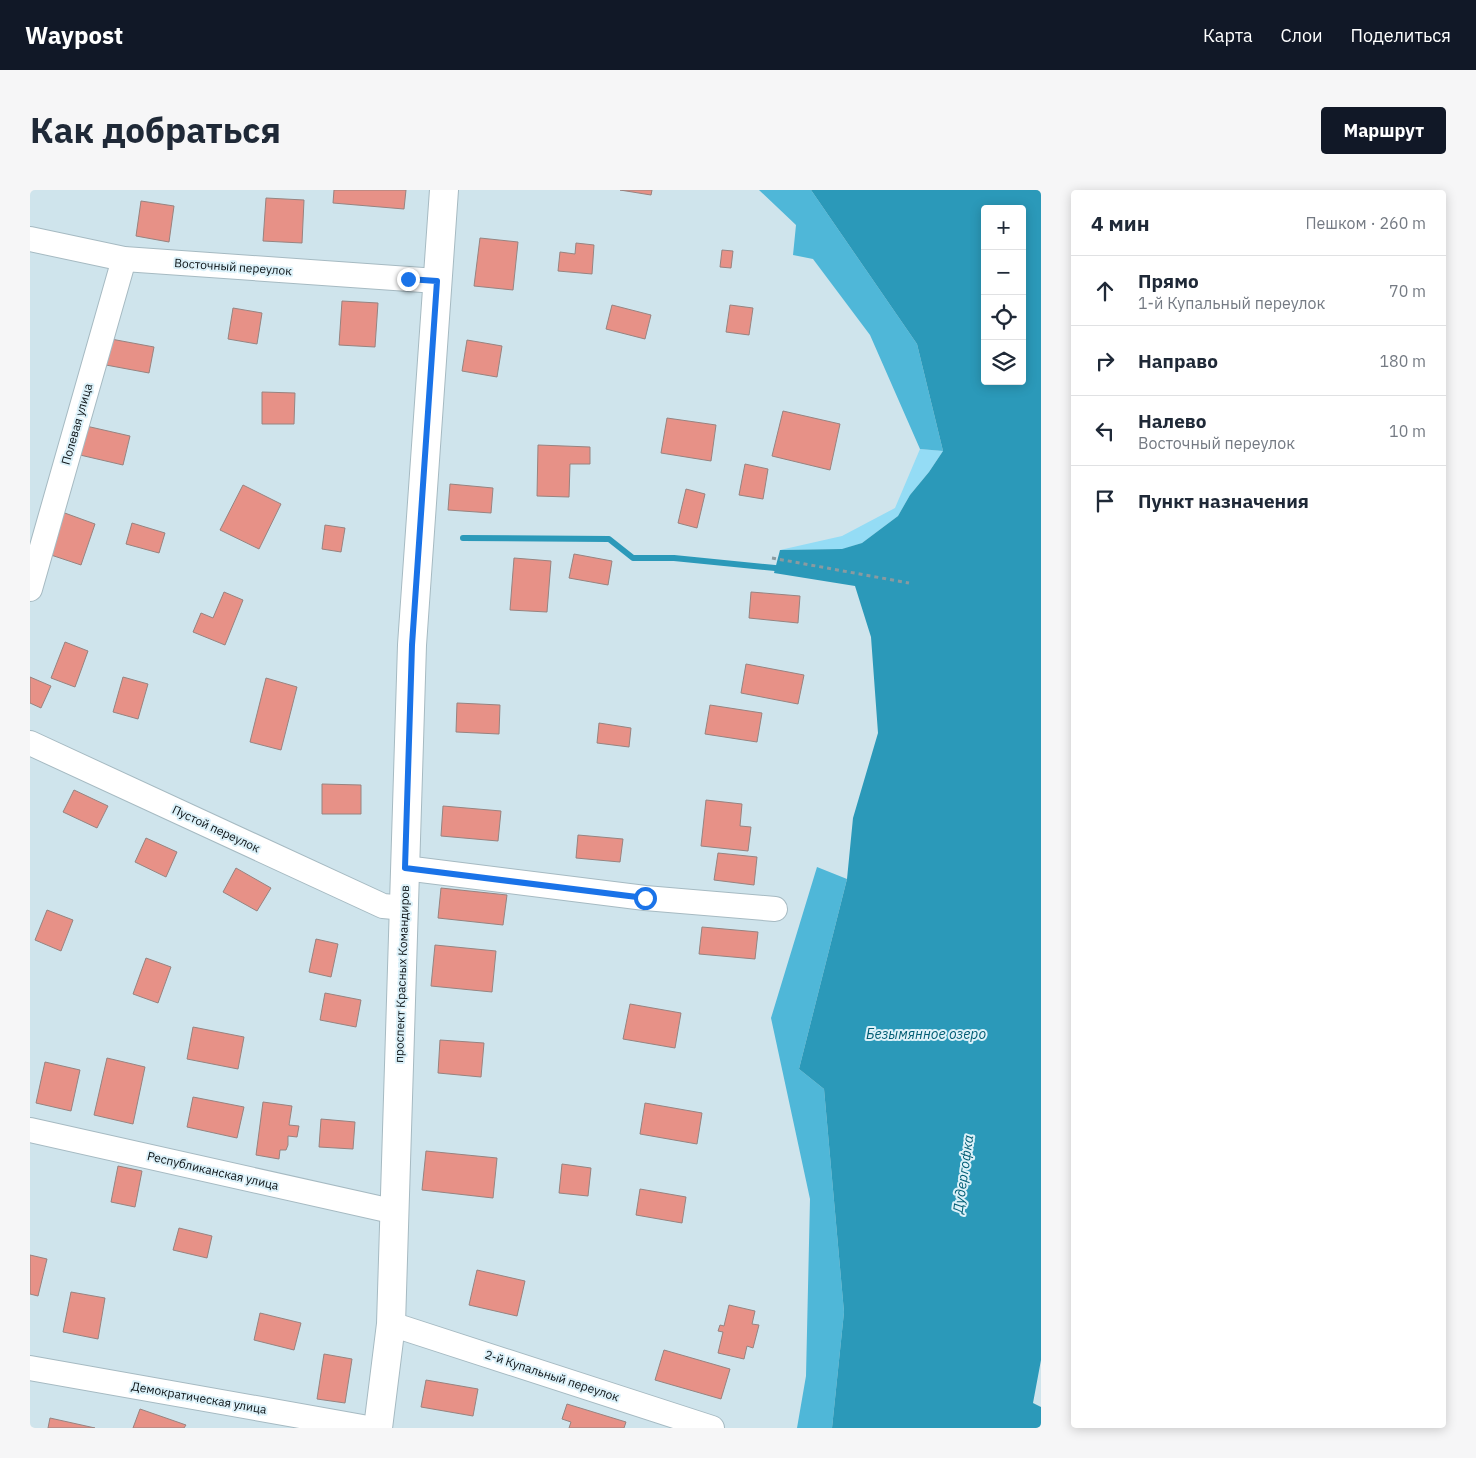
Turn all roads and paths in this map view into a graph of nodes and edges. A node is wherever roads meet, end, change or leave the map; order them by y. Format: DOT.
graph roads {
  1 [pos="444,190"];
  2 [pos="30,239"];
  3 [pos="124,259"];
  4 [pos="437,281"];
  5 [pos="772,558"];
  6 [pos="909,583"];
  7 [pos="30,588"];
  8 [pos="30,743"];
  9 [pos="405,868"];
  10 [pos="405,908"];
  11 [pos="775,909"];
  12 [pos="30,1130"];
  13 [pos="396,1212"];
  14 [pos="391,1324"];
  15 [pos="30,1368"];
  16 [pos="368,1428"];
  17 [pos="378,1428"];
  18 [pos="712,1428"];
  1 -- 4 [label="street, проспект Красных Командиров"];
  2 -- 3 [label="street, Восточный переулок"];
  3 -- 4 [label="street, Восточный переулок"];
  3 -- 7 [label="street, Полевая улица"];
  4 -- 9 [label="street, проспект Красных Командиров"];
  5 -- 6 [label="path"];
  8 -- 10 [label="street, Пустой переулок"];
  9 -- 10 [label="street, проспект Красных Командиров"];
  9 -- 11 [label="street"];
  10 -- 13 [label="street, проспект Красных Командиров"];
  12 -- 13 [label="street, Республиканская улица"];
  13 -- 14 [label="street, проспект Красных Командиров"];
  14 -- 17 [label="street, проспект Красных Командиров"];
  14 -- 18 [label="street, 2-й Купальный переулок"];
  15 -- 16 [label="street, Демократическая улица"];
}
